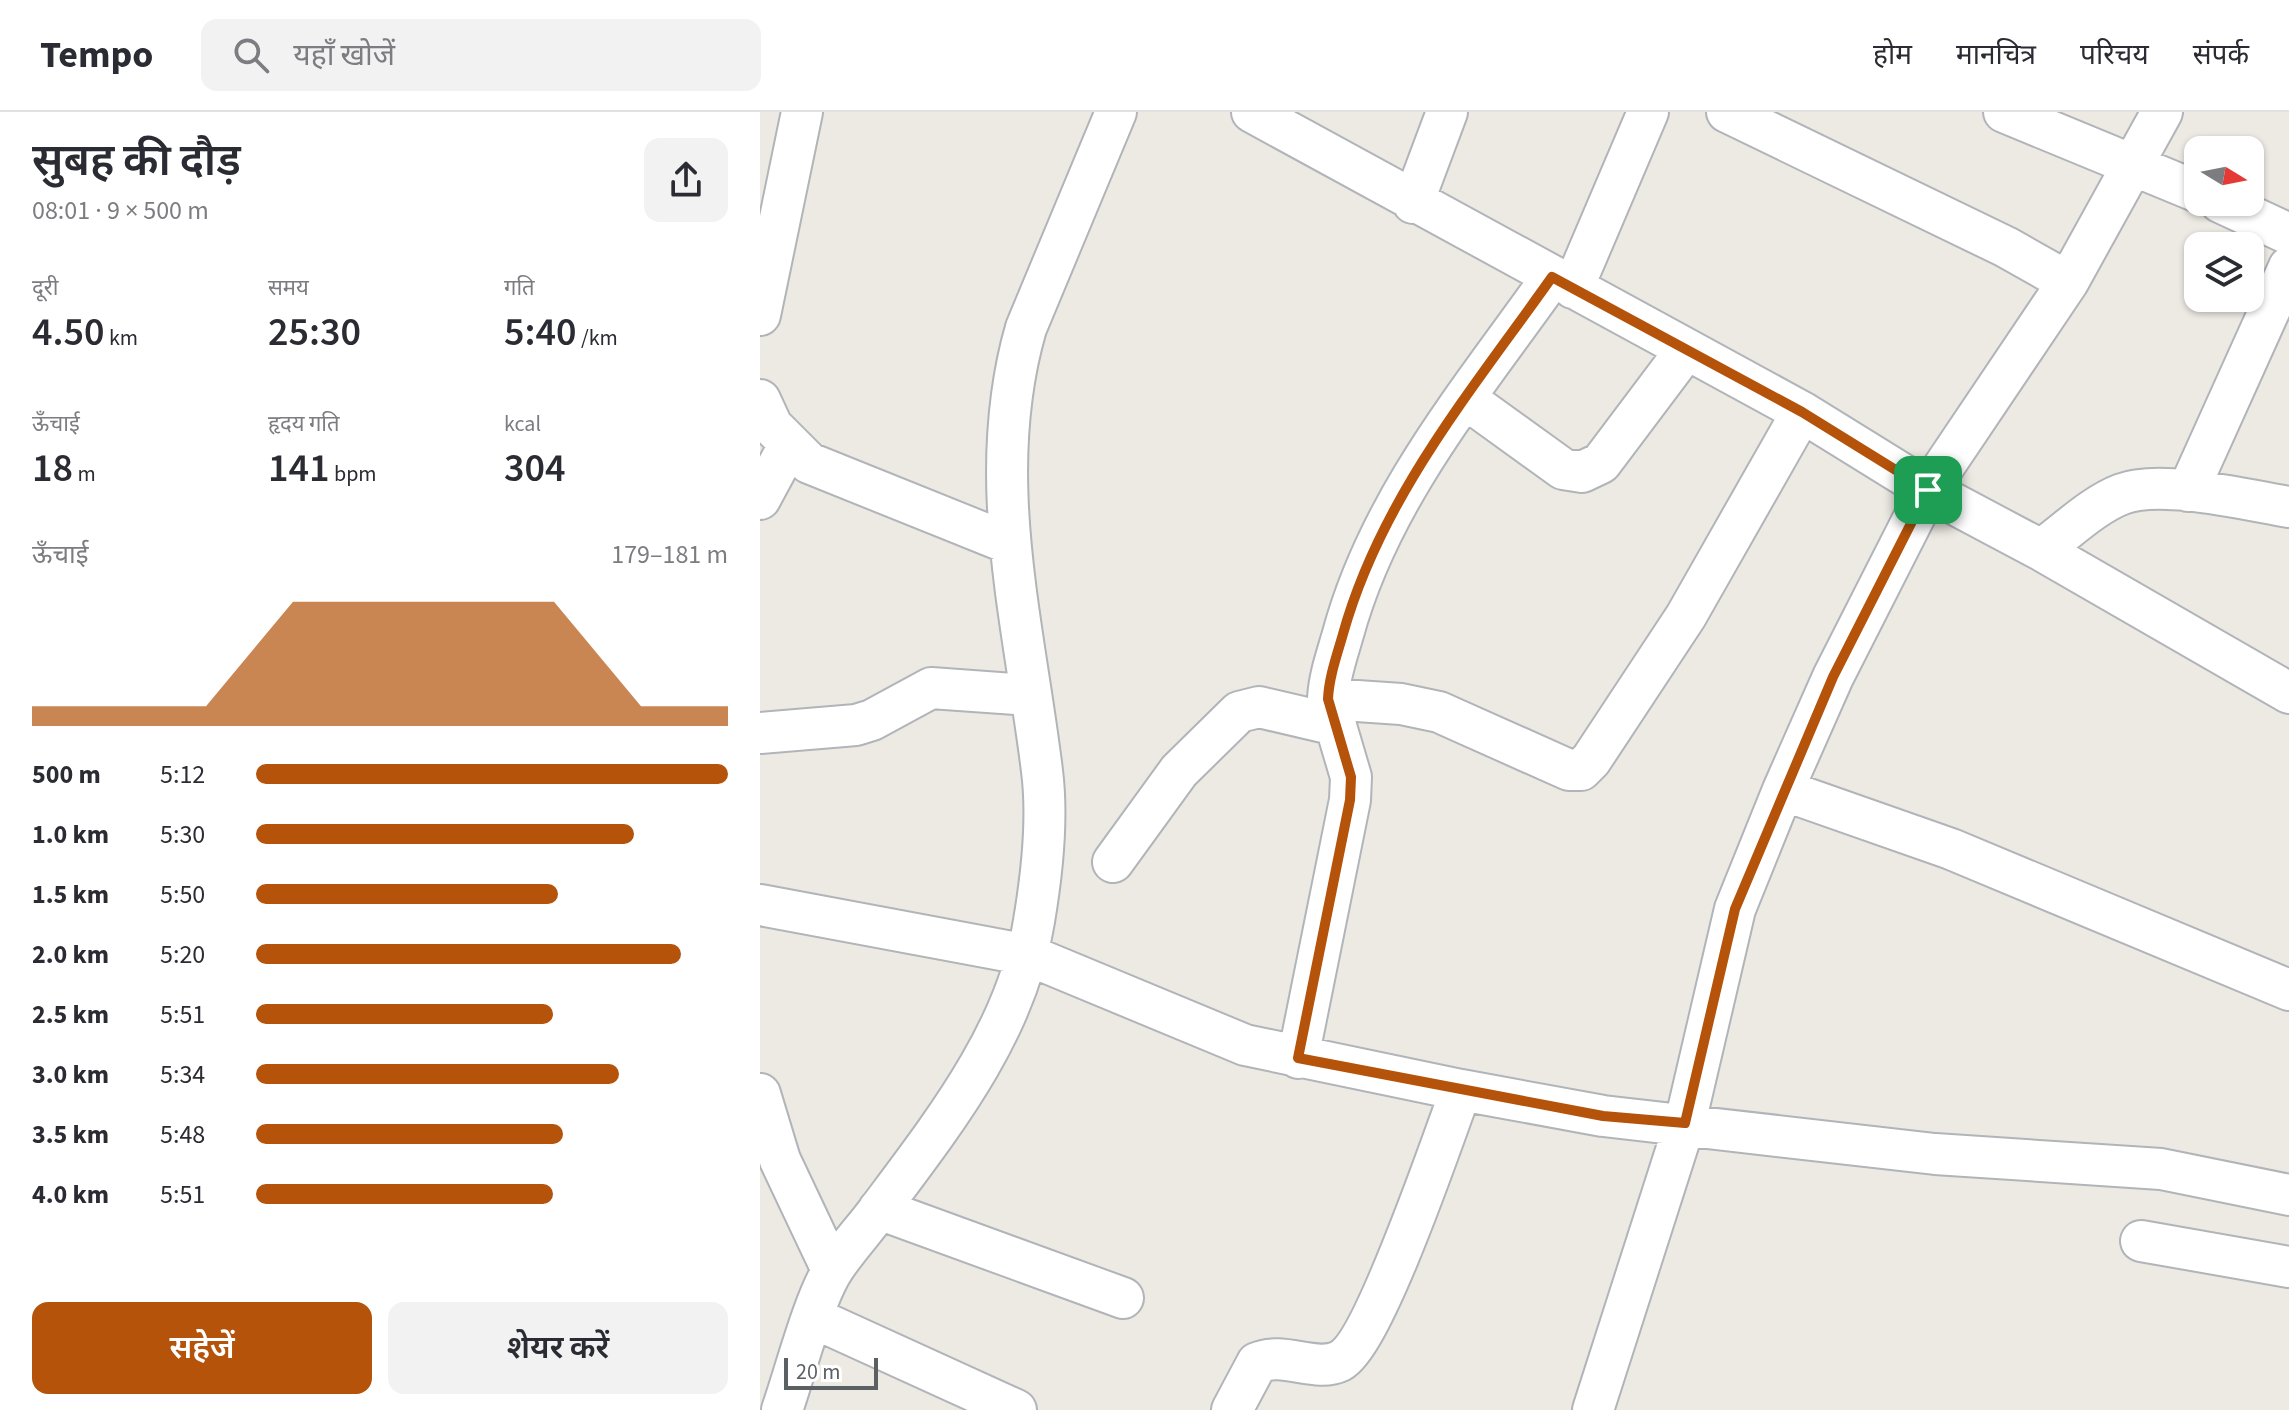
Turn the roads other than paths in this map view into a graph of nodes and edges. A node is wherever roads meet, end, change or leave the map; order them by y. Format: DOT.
graph roads {
  1 [pos="802,112"];
  2 [pos="1116,112"];
  3 [pos="1252,112"];
  4 [pos="1447,112"];
  5 [pos="1648,112"];
  6 [pos="1727,112"];
  7 [pos="2004,112"];
  8 [pos="2162,112"];
  9 [pos="2135,163"];
  10 [pos="2184,186"];
  11 [pos="1413,203"];
  12 [pos="2250,216"];
  13 [pos="2289,234"];
  14 [pos="2289,267"];
  15 [pos="1562,282"];
  16 [pos="2068,282"];
  17 [pos="760,315"];
  18 [pos="1686,350"];
  19 [pos="1466,399"];
  20 [pos="760,400"];
  21 [pos="1802,412"];
  22 [pos="788,447"];
  23 [pos="1928,490"];
  24 [pos="2188,491"];
  25 [pos="760,499"];
  26 [pos="2289,507"];
  27 [pos="1008,543"];
  28 [pos="2041,550"];
  29 [pos="2289,693"];
  30 [pos="1028,695"];
  31 [pos="1332,712"];
  32 [pos="760,733"];
  33 [pos="1783,790"];
  34 [pos="1113,862"];
  35 [pos="760,905"];
  36 [pos="1028,955"];
  37 [pos="2289,990"];
  38 [pos="1298,1058"];
  39 [pos="1461,1090"];
  40 [pos="760,1094"];
  41 [pos="1685,1123"];
  42 [pos="2289,1195"];
  43 [pos="879,1209"];
  44 [pos="2141,1241"];
  45 [pos="2289,1267"];
  46 [pos="832,1270"];
  47 [pos="1123,1298"];
  48 [pos="814,1318"];
  49 [pos="782,1410"];
  50 [pos="1016,1410"];
  51 [pos="1232,1410"];
  52 [pos="1593,1410"];
  1 -- 17 [label="street"];
  2 -- 27 [label="street"];
  3 -- 11 [label="street"];
  4 -- 11 [label="street"];
  5 -- 15 [label="street"];
  6 -- 16 [label="street"];
  7 -- 9 [label="street"];
  8 -- 9 [label="street"];
  9 -- 10 [label="street"];
  9 -- 16 [label="street"];
  11 -- 15 [label="street"];
  12 -- 13 [label="street"];
  14 -- 24 [label="street"];
  15 -- 18 [label="street"];
  15 -- 19 [label="street"];
  16 -- 23 [label="street"];
  18 -- 19 [label="street"];
  18 -- 21 [label="street"];
  19 -- 31 [label="street"];
  20 -- 22 [label="street"];
  21 -- 23 [label="street"];
  21 -- 31 [label="street"];
  22 -- 25 [label="street"];
  22 -- 27 [label="street"];
  23 -- 28 [label="street"];
  23 -- 33 [label="street"];
  24 -- 26 [label="street"];
  24 -- 28 [label="street"];
  27 -- 30 [label="street"];
  28 -- 29 [label="street"];
  30 -- 32 [label="street"];
  30 -- 36 [label="street"];
  31 -- 34 [label="street"];
  31 -- 38 [label="street"];
  33 -- 37 [label="street"];
  33 -- 41 [label="street"];
  35 -- 36 [label="street"];
  36 -- 38 [label="street"];
  36 -- 43 [label="street"];
  38 -- 39 [label="street"];
  39 -- 41 [label="street"];
  39 -- 51 [label="street"];
  40 -- 46 [label="street"];
  41 -- 42 [label="street"];
  41 -- 52 [label="street"];
  43 -- 46 [label="street"];
  43 -- 47 [label="street"];
  44 -- 45 [label="street"];
  46 -- 48 [label="street"];
  48 -- 49 [label="street"];
  48 -- 50 [label="street"];
}
